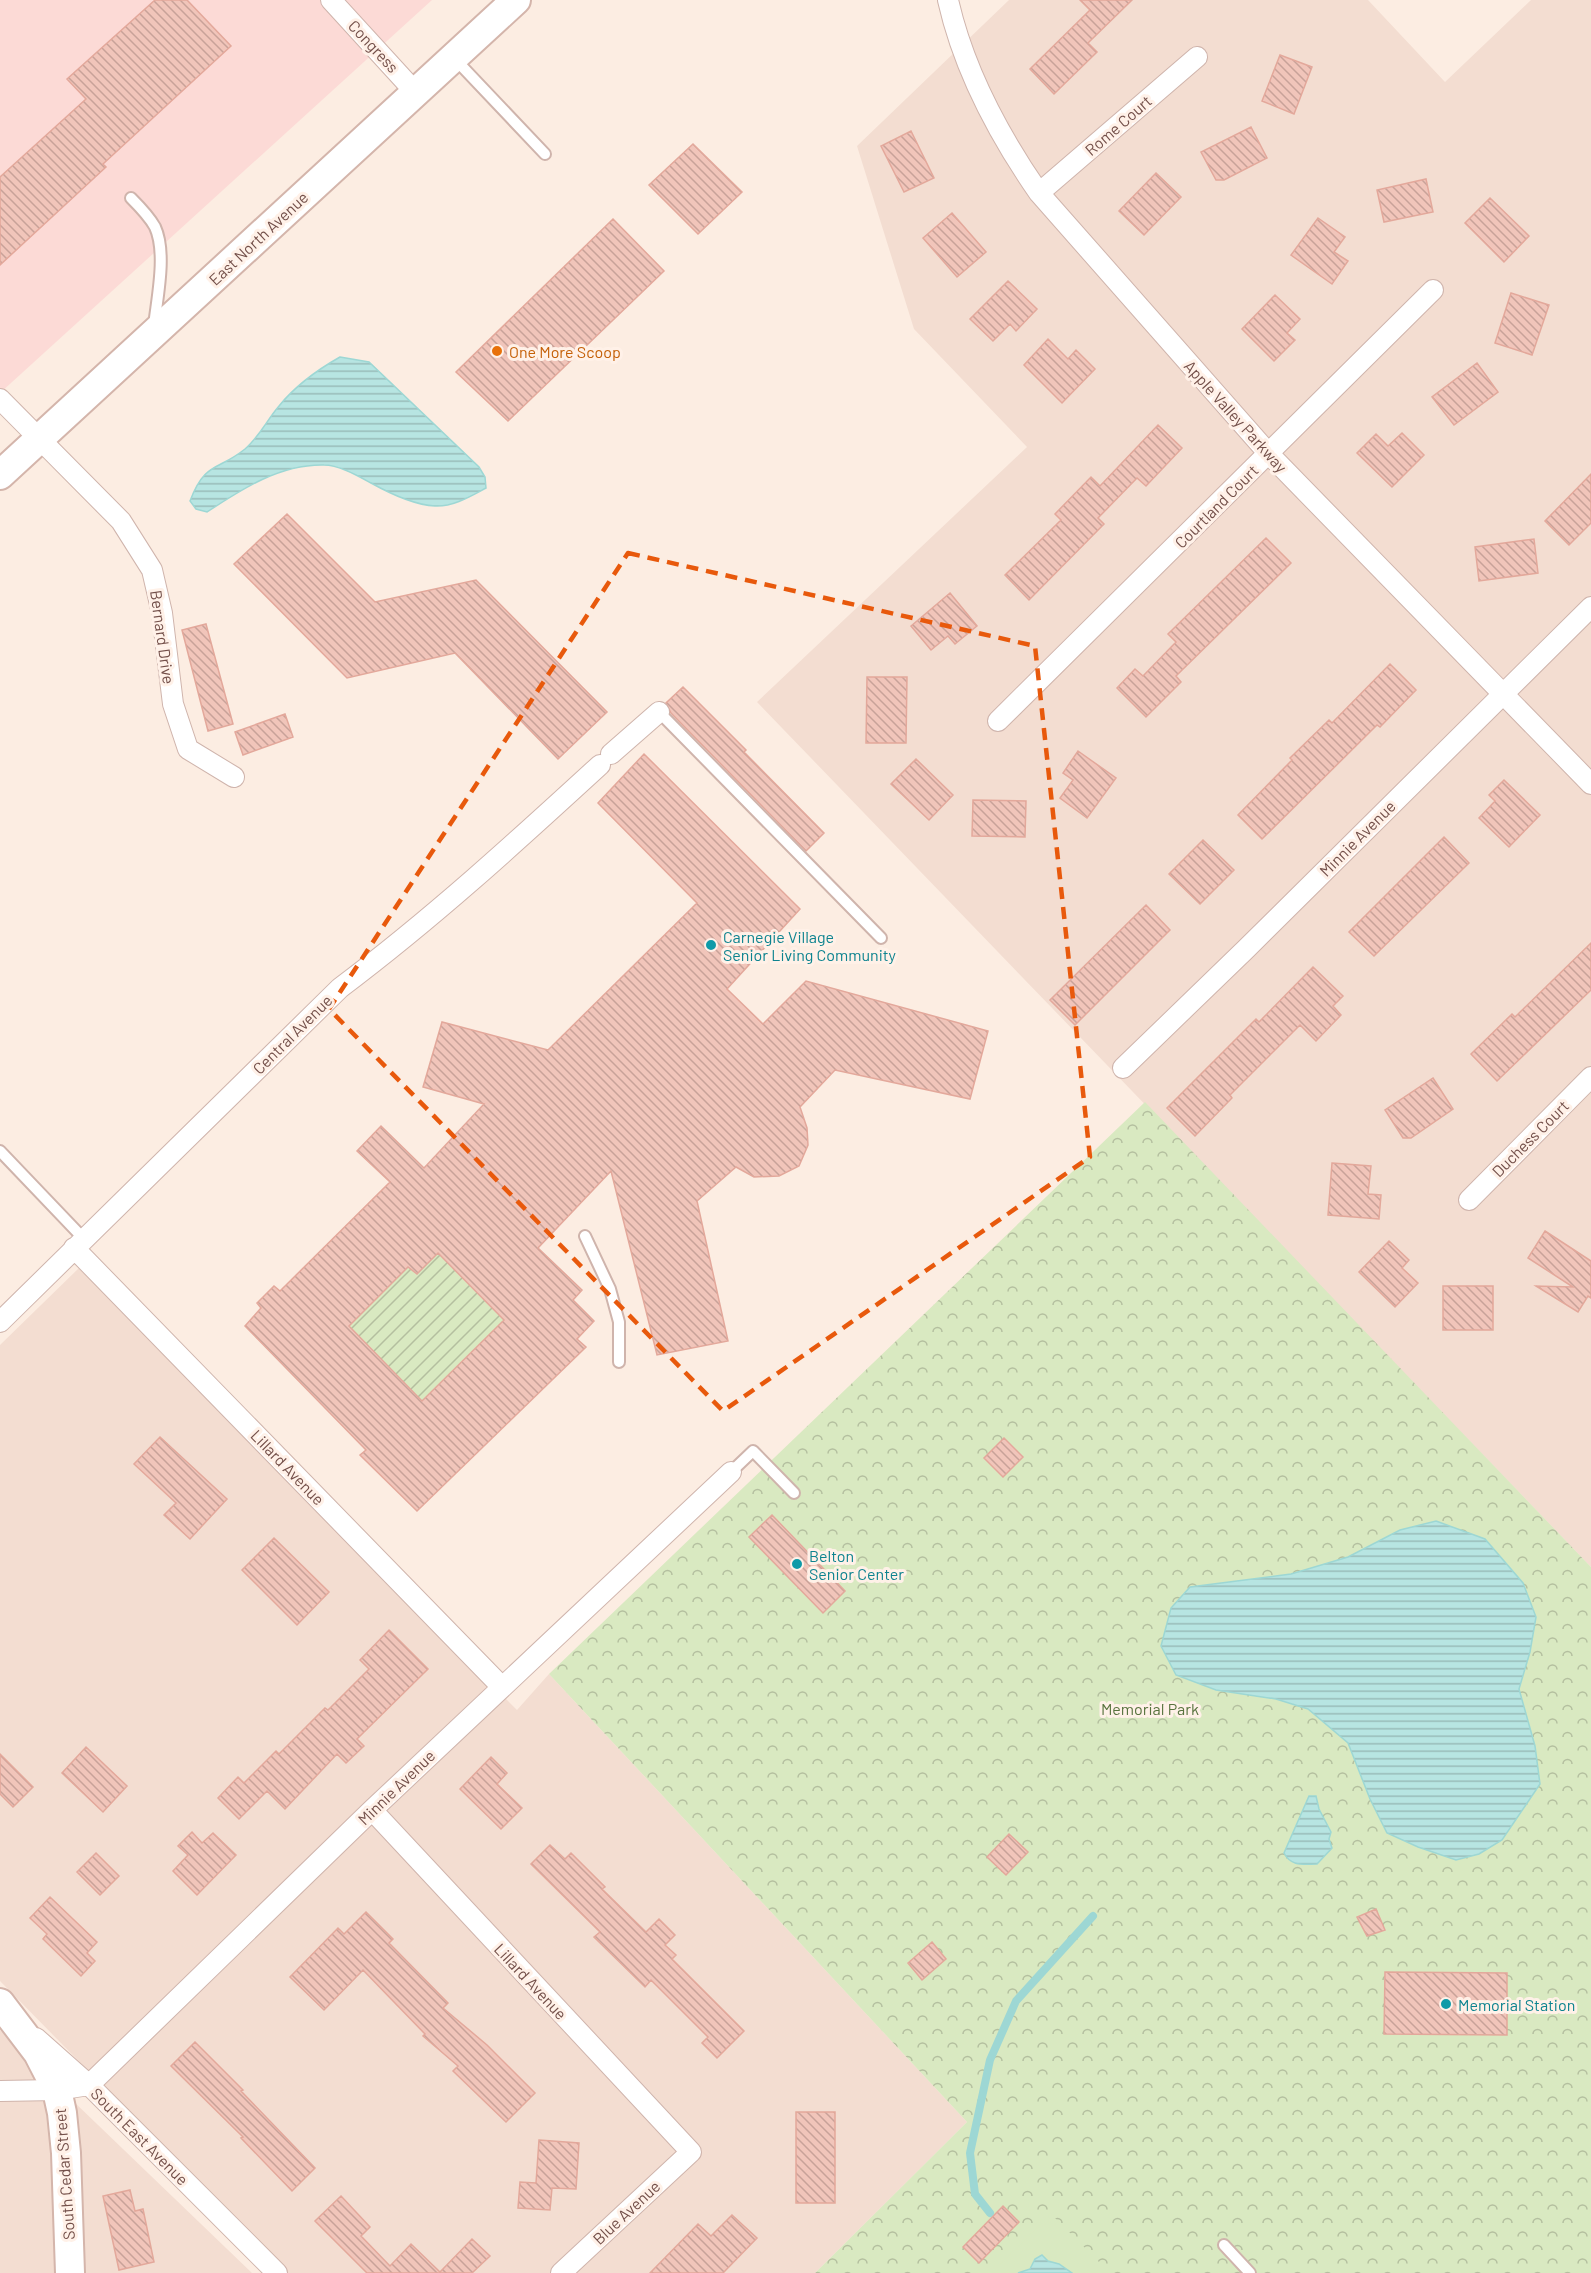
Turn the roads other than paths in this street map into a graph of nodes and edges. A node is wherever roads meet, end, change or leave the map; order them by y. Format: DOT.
graph roads {
  1 [pos="331,0"];
  2 [pos="516,0"];
  3 [pos="948,0"];
  4 [pos="1197,57"];
  5 [pos="454,58"];
  6 [pos="416,93"];
  7 [pos="545,154"];
  8 [pos="1039,193"];
  9 [pos="131,198"];
  10 [pos="1434,290"];
  11 [pos="153,334"];
  12 [pos="0,399"];
  13 [pos="39,440"];
  14 [pos="1269,454"];
  15 [pos="0,476"];
  16 [pos="1591,607"];
  17 [pos="1502,694"];
  18 [pos="659,712"];
  19 [pos="998,721"];
  20 [pos="234,777"];
  21 [pos="1591,784"];
  22 [pos="881,938"];
  23 [pos="1123,1068"];
  24 [pos="1591,1077"];
  25 [pos="0,1151"];
  26 [pos="1469,1200"];
  27 [pos="585,1236"];
  28 [pos="79,1243"];
  29 [pos="0,1322"];
  30 [pos="619,1362"];
  31 [pos="731,1472"];
  32 [pos="794,1493"];
  33 [pos="502,1687"];
  34 [pos="372,1810"];
  35 [pos="6,2009"];
  36 [pos="89,2085"];
  37 [pos="57,2090"];
  38 [pos="0,2091"];
  39 [pos="691,2152"];
  40 [pos="1224,2245"];
  41 [pos="70,2273"];
  42 [pos="277,2273"];
  43 [pos="561,2273"];
  44 [pos="1250,2273"];
  1 -- 6 [label="street, Congress"];
  2 -- 5 [label="main road, East North Avenue"];
  3 -- 8 [label="street, Apple Valley Parkway"];
  4 -- 8 [label="street, Rome Court"];
  5 -- 6 [label="main road, East North Avenue"];
  5 -- 7 [label="lane"];
  6 -- 11 [label="main road, East North Avenue"];
  8 -- 14 [label="street, Apple Valley Parkway"];
  9 -- 11 [label="lane"];
  10 -- 14 [label="street, Courtland Court"];
  11 -- 13 [label="main road, East North Avenue"];
  12 -- 13 [label="street, Bernard Drive"];
  13 -- 15 [label="main road, East North Avenue"];
  13 -- 20 [label="street, Bernard Drive"];
  14 -- 17 [label="street, Apple Valley Parkway"];
  14 -- 19 [label="street, Courtland Court"];
  16 -- 17 [label="street, Minnie Avenue"];
  17 -- 21 [label="street, Apple Valley Parkway"];
  17 -- 23 [label="street, Minnie Avenue"];
  18 -- 22 [label="lane"];
  18 -- 28 [label="street, Central Avenue"];
  24 -- 26 [label="street, Duchess Court"];
  25 -- 28 [label="lane"];
  27 -- 30 [label="lane"];
  28 -- 29 [label="street, Central Avenue"];
  28 -- 33 [label="street, Lillard Avenue"];
  31 -- 32 [label="lane"];
  31 -- 33 [label="street, Minnie Avenue"];
  33 -- 34 [label="street, Minnie Avenue"];
  34 -- 36 [label="street, Minnie Avenue"];
  34 -- 39 [label="street, Lillard Avenue"];
  35 -- 36 [label="street, South East Avenue"];
  35 -- 37 [label="main road, South Cedar Street"];
  36 -- 37 [label="street"];
  36 -- 42 [label="street, South East Avenue"];
  37 -- 38 [label="street"];
  37 -- 41 [label="main road, South Cedar Street"];
  39 -- 43 [label="street, Blue Avenue"];
  40 -- 44 [label="lane"];
}
